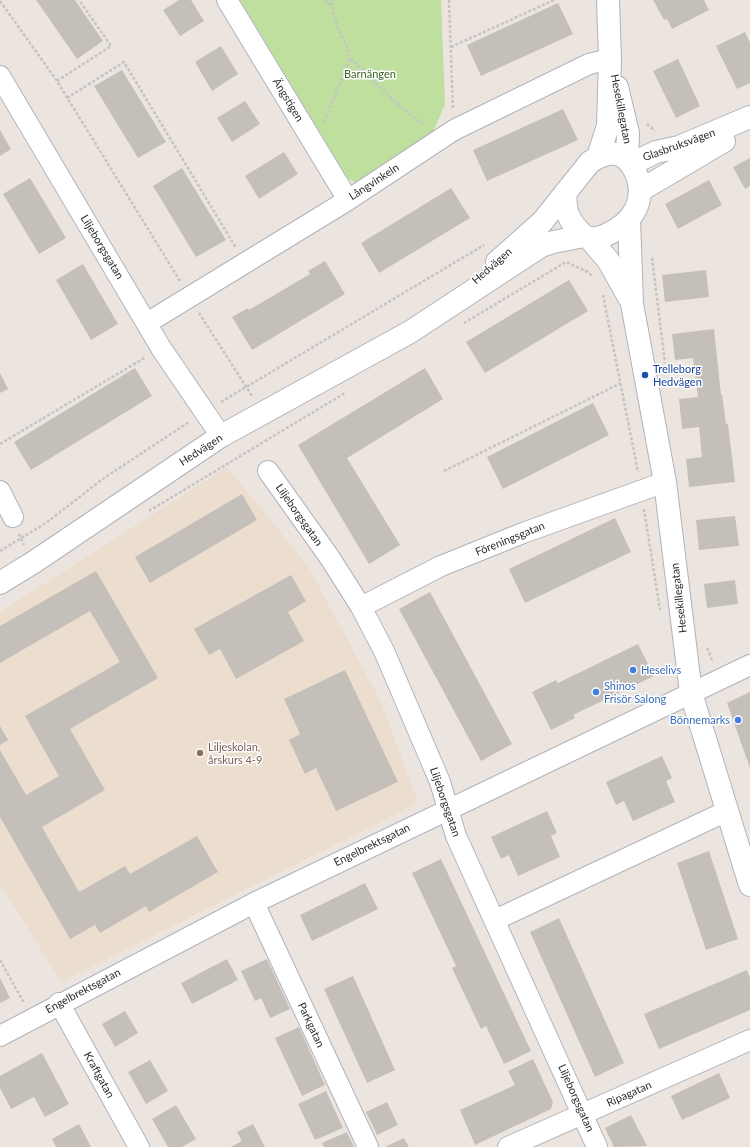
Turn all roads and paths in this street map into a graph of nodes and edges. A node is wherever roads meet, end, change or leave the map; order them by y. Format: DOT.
graph roads {
  1 [pos="79,0"];
  2 [pos="227,0"];
  3 [pos="325,0"];
  4 [pos="334,0"];
  5 [pos="449,0"];
  6 [pos="554,0"];
  7 [pos="608,0"];
  8 [pos="0,1"];
  9 [pos="331,5"];
  10 [pos="451,47"];
  11 [pos="350,58"];
  12 [pos="610,59"];
  13 [pos="0,76"];
  14 [pos="56,81"];
  15 [pos="67,98"];
  16 [pos="750,117"];
  17 [pos="750,125"];
  18 [pos="448,134"];
  19 [pos="315,145"];
  20 [pos="598,157"];
  21 [pos="629,161"];
  22 [pos="641,190"];
  23 [pos="566,192"];
  24 [pos="348,200"];
  25 [pos="629,219"];
  26 [pos="587,237"];
  27 [pos="490,241"];
  28 [pos="652,253"];
  29 [pos="245,264"];
  30 [pos="597,282"];
  31 [pos="603,294"];
  32 [pos="190,298"];
  33 [pos="632,304"];
  34 [pos="147,323"];
  35 [pos="458,326"];
  36 [pos="410,332"];
  37 [pos="161,348"];
  38 [pos="666,369"];
  39 [pos="620,383"];
  40 [pos="246,388"];
  41 [pos="350,390"];
  42 [pos="204,412"];
  43 [pos="263,413"];
  44 [pos="276,434"];
  45 [pos="221,436"];
  46 [pos="0,444"];
  47 [pos="268,471"];
  48 [pos="444,471"];
  49 [pos="665,482"];
  50 [pos="642,490"];
  51 [pos="0,491"];
  52 [pos="142,515"];
  53 [pos="14,517"];
  54 [pos="0,551"];
  55 [pos="0,583"];
  56 [pos="361,607"];
  57 [pos="661,613"];
  58 [pos="706,645"];
  59 [pos="750,665"];
  60 [pos="720,679"];
  61 [pos="691,693"];
  62 [pos="448,808"];
  63 [pos="727,811"];
  64 [pos="750,885"];
  65 [pos="254,903"];
  66 [pos="495,920"];
  67 [pos="0,960"];
  68 [pos="59,1004"];
  69 [pos="33,1018"];
  70 [pos="0,1036"];
  71 [pos="750,1040"];
  72 [pos="583,1114"];
  73 [pos="139,1147"];
  74 [pos="368,1147"];
  75 [pos="508,1147"];
  76 [pos="597,1147"];
  1 -- 14 [label="path"];
  2 -- 19 [label="street, Ängstigen"];
  3 -- 9 [label="path"];
  4 -- 9 [label="path"];
  5 -- 10 [label="path"];
  6 -- 10 [label="path"];
  7 -- 12 [label="main road, Hesekillegatan"];
  8 -- 14 [label="path"];
  9 -- 11 [label="path"];
  10 -- 18 [label="path"];
  11 -- 18 [label="path"];
  11 -- 19 [label="path"];
  12 -- 18 [label="street, Långvinkeln"];
  12 -- 20 [label="main road, Hesekillegatan"];
  12 -- 21 [label="main road, Hesekillegatan"];
  13 -- 34 [label="street, Liljeborgsgatan"];
  14 -- 15 [label="path"];
  15 -- 29 [label="path"];
  15 -- 32 [label="path"];
  16 -- 21 [label="main road, Glasbruksvägen"];
  17 -- 22 [label="main road, Glasbruksvägen"];
  18 -- 24 [label="street, Långvinkeln"];
  19 -- 24 [label="street, Ängstigen"];
  20 -- 21 [label="main road"];
  20 -- 23 [label="main road, Hedvägen"];
  21 -- 22 [label="main road"];
  22 -- 25 [label="main road, Hedvägen"];
  23 -- 26 [label="main road"];
  23 -- 36 [label="main road, Hedvägen"];
  24 -- 29 [label="street, Långvinkeln"];
  25 -- 26 [label="main road, Hedvägen"];
  25 -- 33 [label="main road, Hesekillegatan"];
  26 -- 33 [label="main road, Hesekillegatan"];
  26 -- 36 [label="main road, Hedvägen"];
  27 -- 40 [label="path"];
  28 -- 38 [label="path"];
  29 -- 32 [label="street, Långvinkeln"];
  30 -- 35 [label="path"];
  31 -- 39 [label="path"];
  32 -- 34 [label="street, Långvinkeln"];
  32 -- 40 [label="path"];
  33 -- 49 [label="main road, Hesekillegatan"];
  34 -- 37 [label="street, Liljeborgsgatan"];
  36 -- 43 [label="main road, Hedvägen"];
  37 -- 42 [label="street, Liljeborgsgatan"];
  37 -- 46 [label="path"];
  39 -- 48 [label="path"];
  39 -- 50 [label="path"];
  40 -- 42 [label="path"];
  40 -- 43 [label="path"];
  41 -- 44 [label="path"];
  42 -- 45 [label="street, Liljeborgsgatan"];
  42 -- 54 [label="path"];
  43 -- 44 [label="path"];
  43 -- 45 [label="main road, Hedvägen"];
  44 -- 52 [label="path"];
  45 -- 55 [label="main road, Hedvägen"];
  47 -- 56 [label="street, Liljeborgsgatan"];
  49 -- 50 [label="street, Föreningsgatan"];
  49 -- 61 [label="main road, Hesekillegatan"];
  50 -- 56 [label="street, Föreningsgatan"];
  50 -- 57 [label="path"];
  51 -- 53 [label="street"];
  56 -- 62 [label="street, Liljeborgsgatan"];
  58 -- 60 [label="path"];
  59 -- 60 [label="street, Engelbrektsgatan"];
  60 -- 61 [label="street, Engelbrektsgatan"];
  61 -- 62 [label="street, Engelbrektsgatan"];
  61 -- 63 [label="main road, Hesekillegatan"];
  62 -- 65 [label="street, Engelbrektsgatan"];
  62 -- 66 [label="street, Liljeborgsgatan"];
  63 -- 64 [label="main road, Hesekillegatan"];
  63 -- 66 [label="street"];
  65 -- 68 [label="street, Engelbrektsgatan"];
  65 -- 74 [label="street, Parkgatan"];
  66 -- 72 [label="street, Liljeborgsgatan"];
  67 -- 69 [label="path"];
  68 -- 69 [label="street, Engelbrektsgatan"];
  68 -- 73 [label="street, Kraftgatan"];
  69 -- 70 [label="street, Engelbrektsgatan"];
  71 -- 72 [label="street, Ripagatan"];
  72 -- 75 [label="street, Ripagatan"];
  72 -- 76 [label="street, Liljeborgsgatan"];
}
